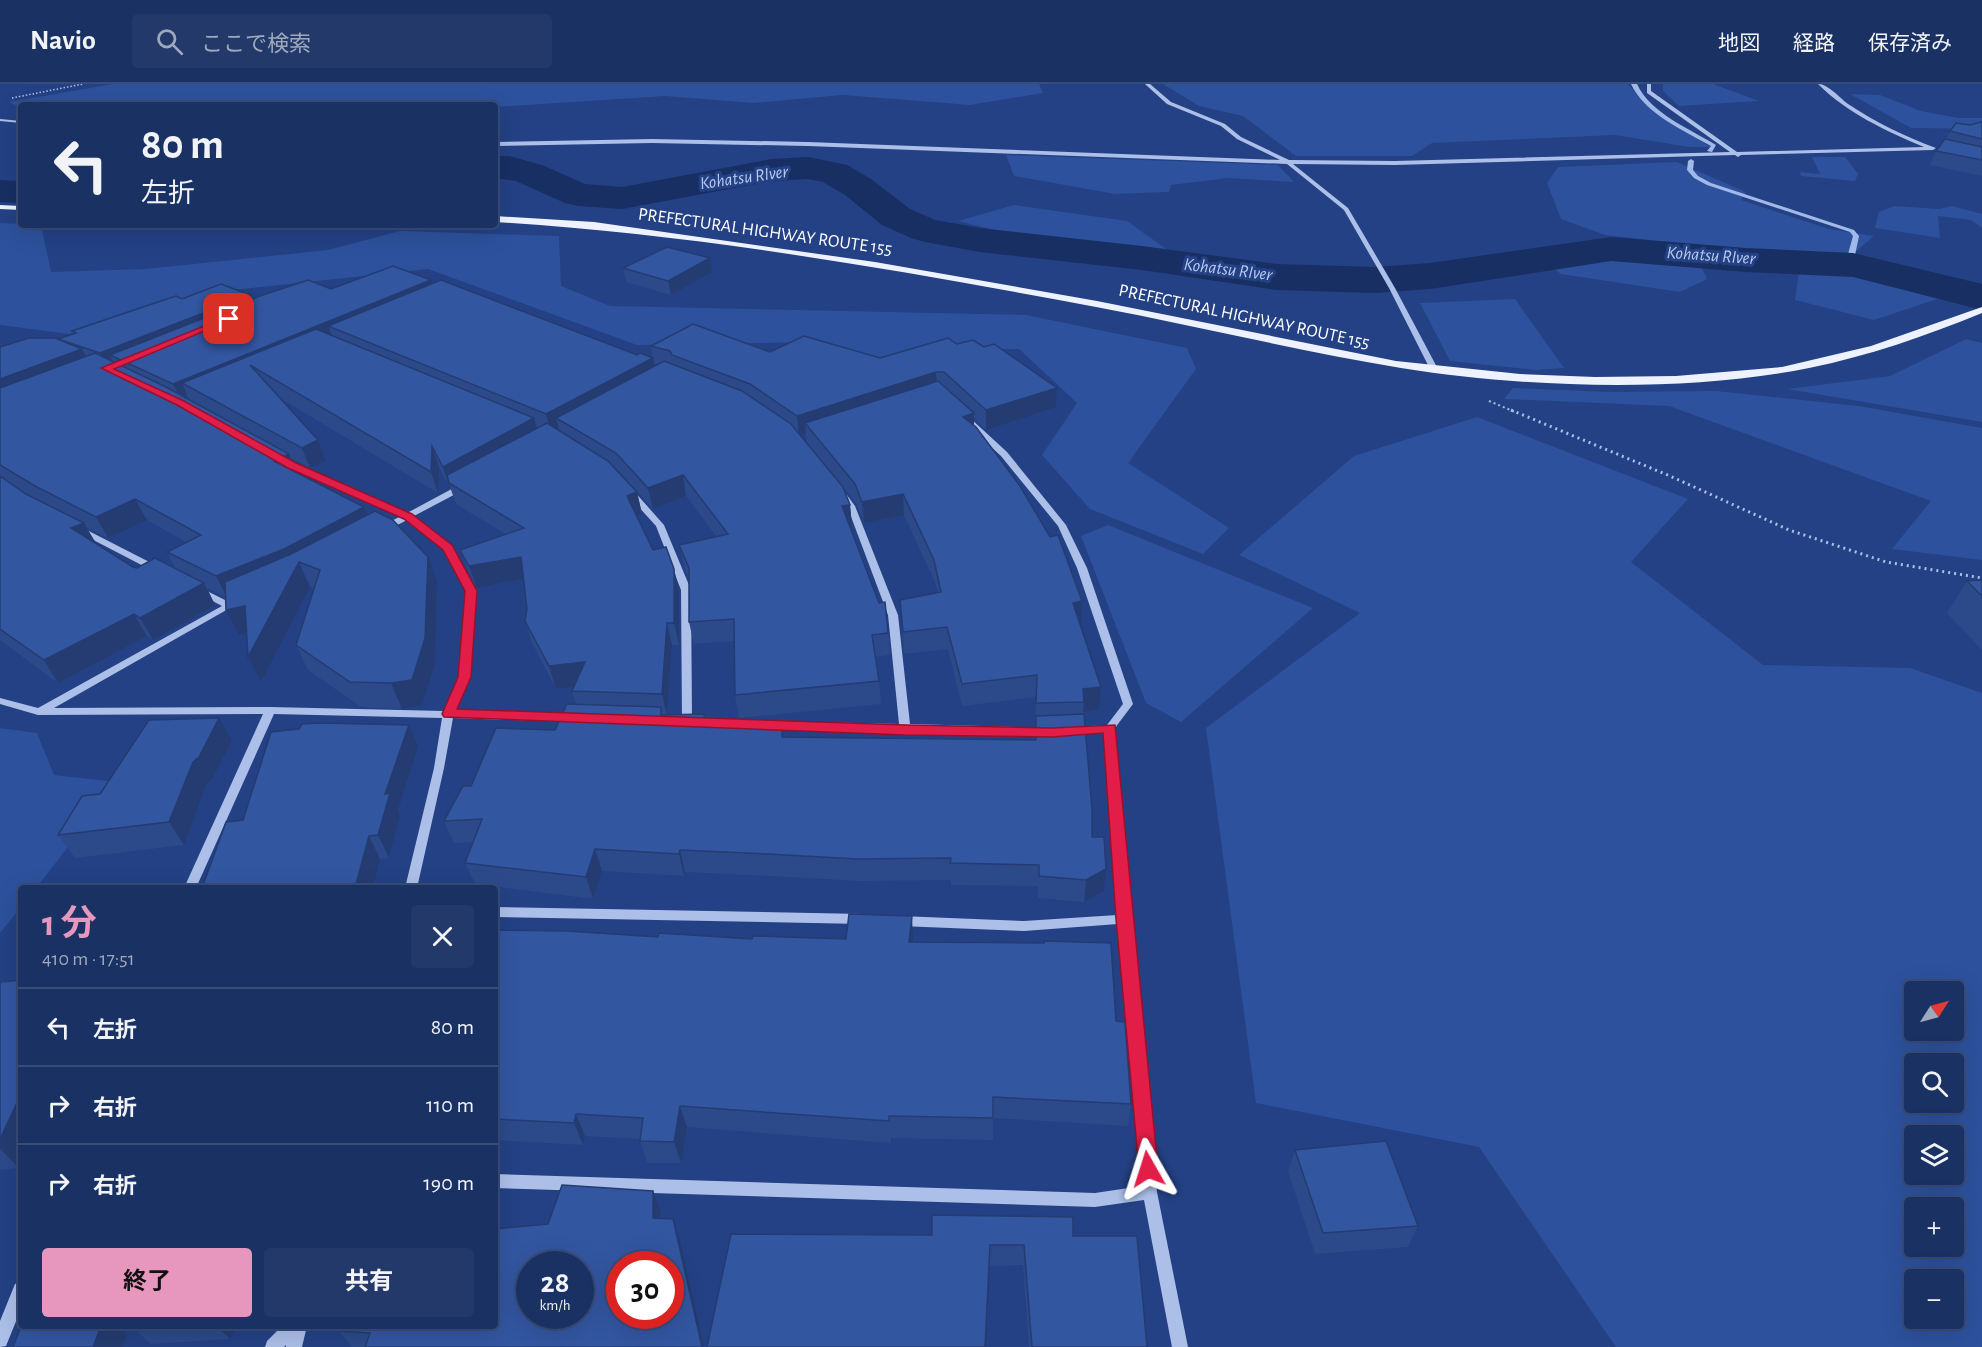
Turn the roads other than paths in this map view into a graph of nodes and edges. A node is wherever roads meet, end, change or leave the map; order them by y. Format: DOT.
graph roads {
  1 [pos="1147,84"];
  2 [pos="1649,84"];
  3 [pos="1820,84"];
  4 [pos="0,120"];
  5 [pos="18,122"];
  6 [pos="498,144"];
  7 [pos="1932,148"];
  8 [pos="1943,150"];
  9 [pos="1738,155"];
  10 [pos="1288,162"];
  11 [pos="0,207"];
  12 [pos="18,207"];
  13 [pos="498,219"];
  14 [pos="1982,310"];
  15 [pos="1436,370"];
  16 [pos="956,410"];
  17 [pos="272,454"];
  18 [pos="474,481"];
  19 [pos="624,486"];
  20 [pos="836,487"];
  21 [pos="408,516"];
  22 [pos="74,527"];
  23 [pos="381,531"];
  24 [pos="166,574"];
  25 [pos="187,584"];
  26 [pos="248,596"];
  27 [pos="228,605"];
  28 [pos="0,701"];
  29 [pos="270,710"];
  30 [pos="38,712"];
  31 [pos="448,714"];
  32 [pos="580,718"];
  33 [pos="675,722"];
  34 [pos="687,722"];
  35 [pos="1110,728"];
  36 [pos="905,730"];
  37 [pos="191,885"];
  38 [pos="412,885"];
  39 [pos="498,912"];
  40 [pos="1124,919"];
  41 [pos="498,1181"];
  42 [pos="1150,1192"];
  43 [pos="18,1297"];
  44 [pos="290,1329"];
  45 [pos="298,1329"];
  46 [pos="0,1340"];
  47 [pos="273,1347"];
  48 [pos="294,1347"];
  49 [pos="1180,1347"];
  1 -- 10 [label="street"];
  2 -- 9 [label="street"];
  3 -- 7 [label="street"];
  4 -- 5 [label="street"];
  6 -- 10 [label="street"];
  7 -- 8 [label="street"];
  7 -- 9 [label="street"];
  9 -- 10 [label="street"];
  10 -- 15 [label="street"];
  11 -- 12 [label="main road"];
  13 -- 15 [label="main road, PREFECTURAL HIGHWAY ROUTE 155"];
  14 -- 15 [label="main road, PREFECTURAL HIGHWAY ROUTE 155"];
  16 -- 35 [label="street"];
  17 -- 21 [label="street"];
  18 -- 21 [label="street"];
  19 -- 34 [label="street"];
  20 -- 36 [label="street"];
  21 -- 23 [label="street"];
  21 -- 31 [label="street"];
  22 -- 24 [label="street"];
  25 -- 27 [label="street"];
  26 -- 27 [label="street"];
  27 -- 30 [label="street"];
  28 -- 30 [label="street"];
  29 -- 30 [label="street"];
  29 -- 31 [label="street"];
  29 -- 37 [label="street"];
  31 -- 32 [label="street"];
  31 -- 38 [label="street"];
  33 -- 34 [label="street"];
  34 -- 36 [label="street"];
  35 -- 36 [label="street"];
  35 -- 40 [label="street"];
  39 -- 40 [label="street"];
  40 -- 42 [label="street"];
  41 -- 42 [label="street"];
  42 -- 49 [label="street"];
  43 -- 46 [label="street"];
  44 -- 47 [label="street"];
  45 -- 48 [label="street"];
}
